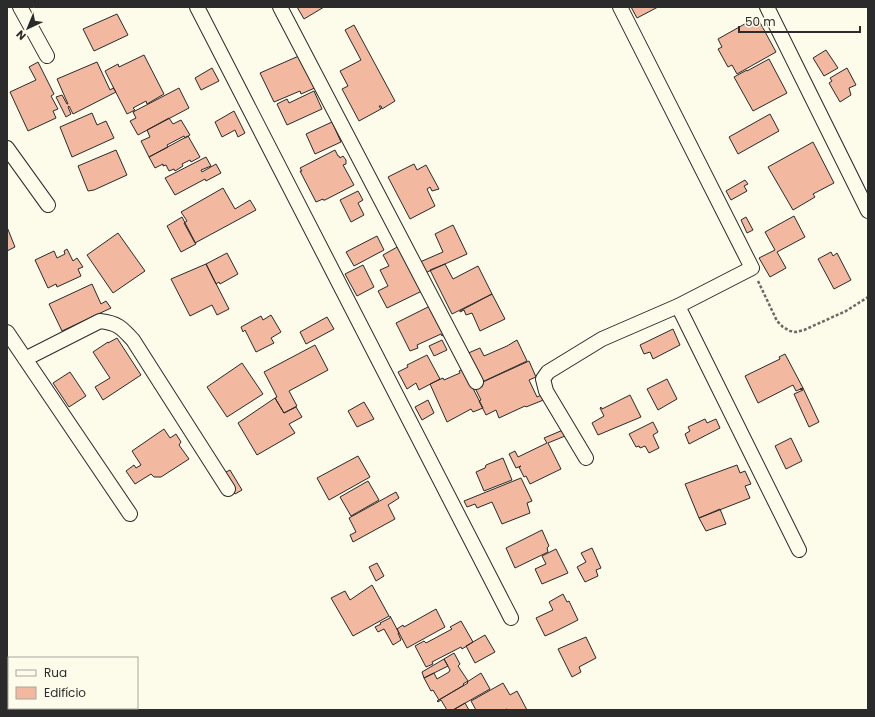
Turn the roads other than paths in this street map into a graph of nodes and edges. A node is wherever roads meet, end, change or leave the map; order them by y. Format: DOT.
graph roads {
  1 [pos="20,7"];
  2 [pos="197,7"];
  3 [pos="280,7"];
  4 [pos="620,7"];
  5 [pos="767,7"];
  6 [pos="47,56"];
  7 [pos="7,148"];
  8 [pos="48,205"];
  9 [pos="868,212"];
  10 [pos="678,306"];
  11 [pos="7,332"];
  12 [pos="25,359"];
  13 [pos="476,382"];
  14 [pos="586,458"];
  15 [pos="228,489"];
  16 [pos="130,514"];
  17 [pos="799,550"];
  18 [pos="511,618"];
  1 -- 6 [label="street"];
  2 -- 18 [label="street"];
  3 -- 13 [label="street"];
  4 -- 10 [label="street"];
  5 -- 9 [label="street"];
  7 -- 8 [label="street"];
  10 -- 14 [label="street"];
  10 -- 17 [label="street"];
  11 -- 12 [label="street"];
  12 -- 15 [label="street"];
  12 -- 16 [label="street"];
}
